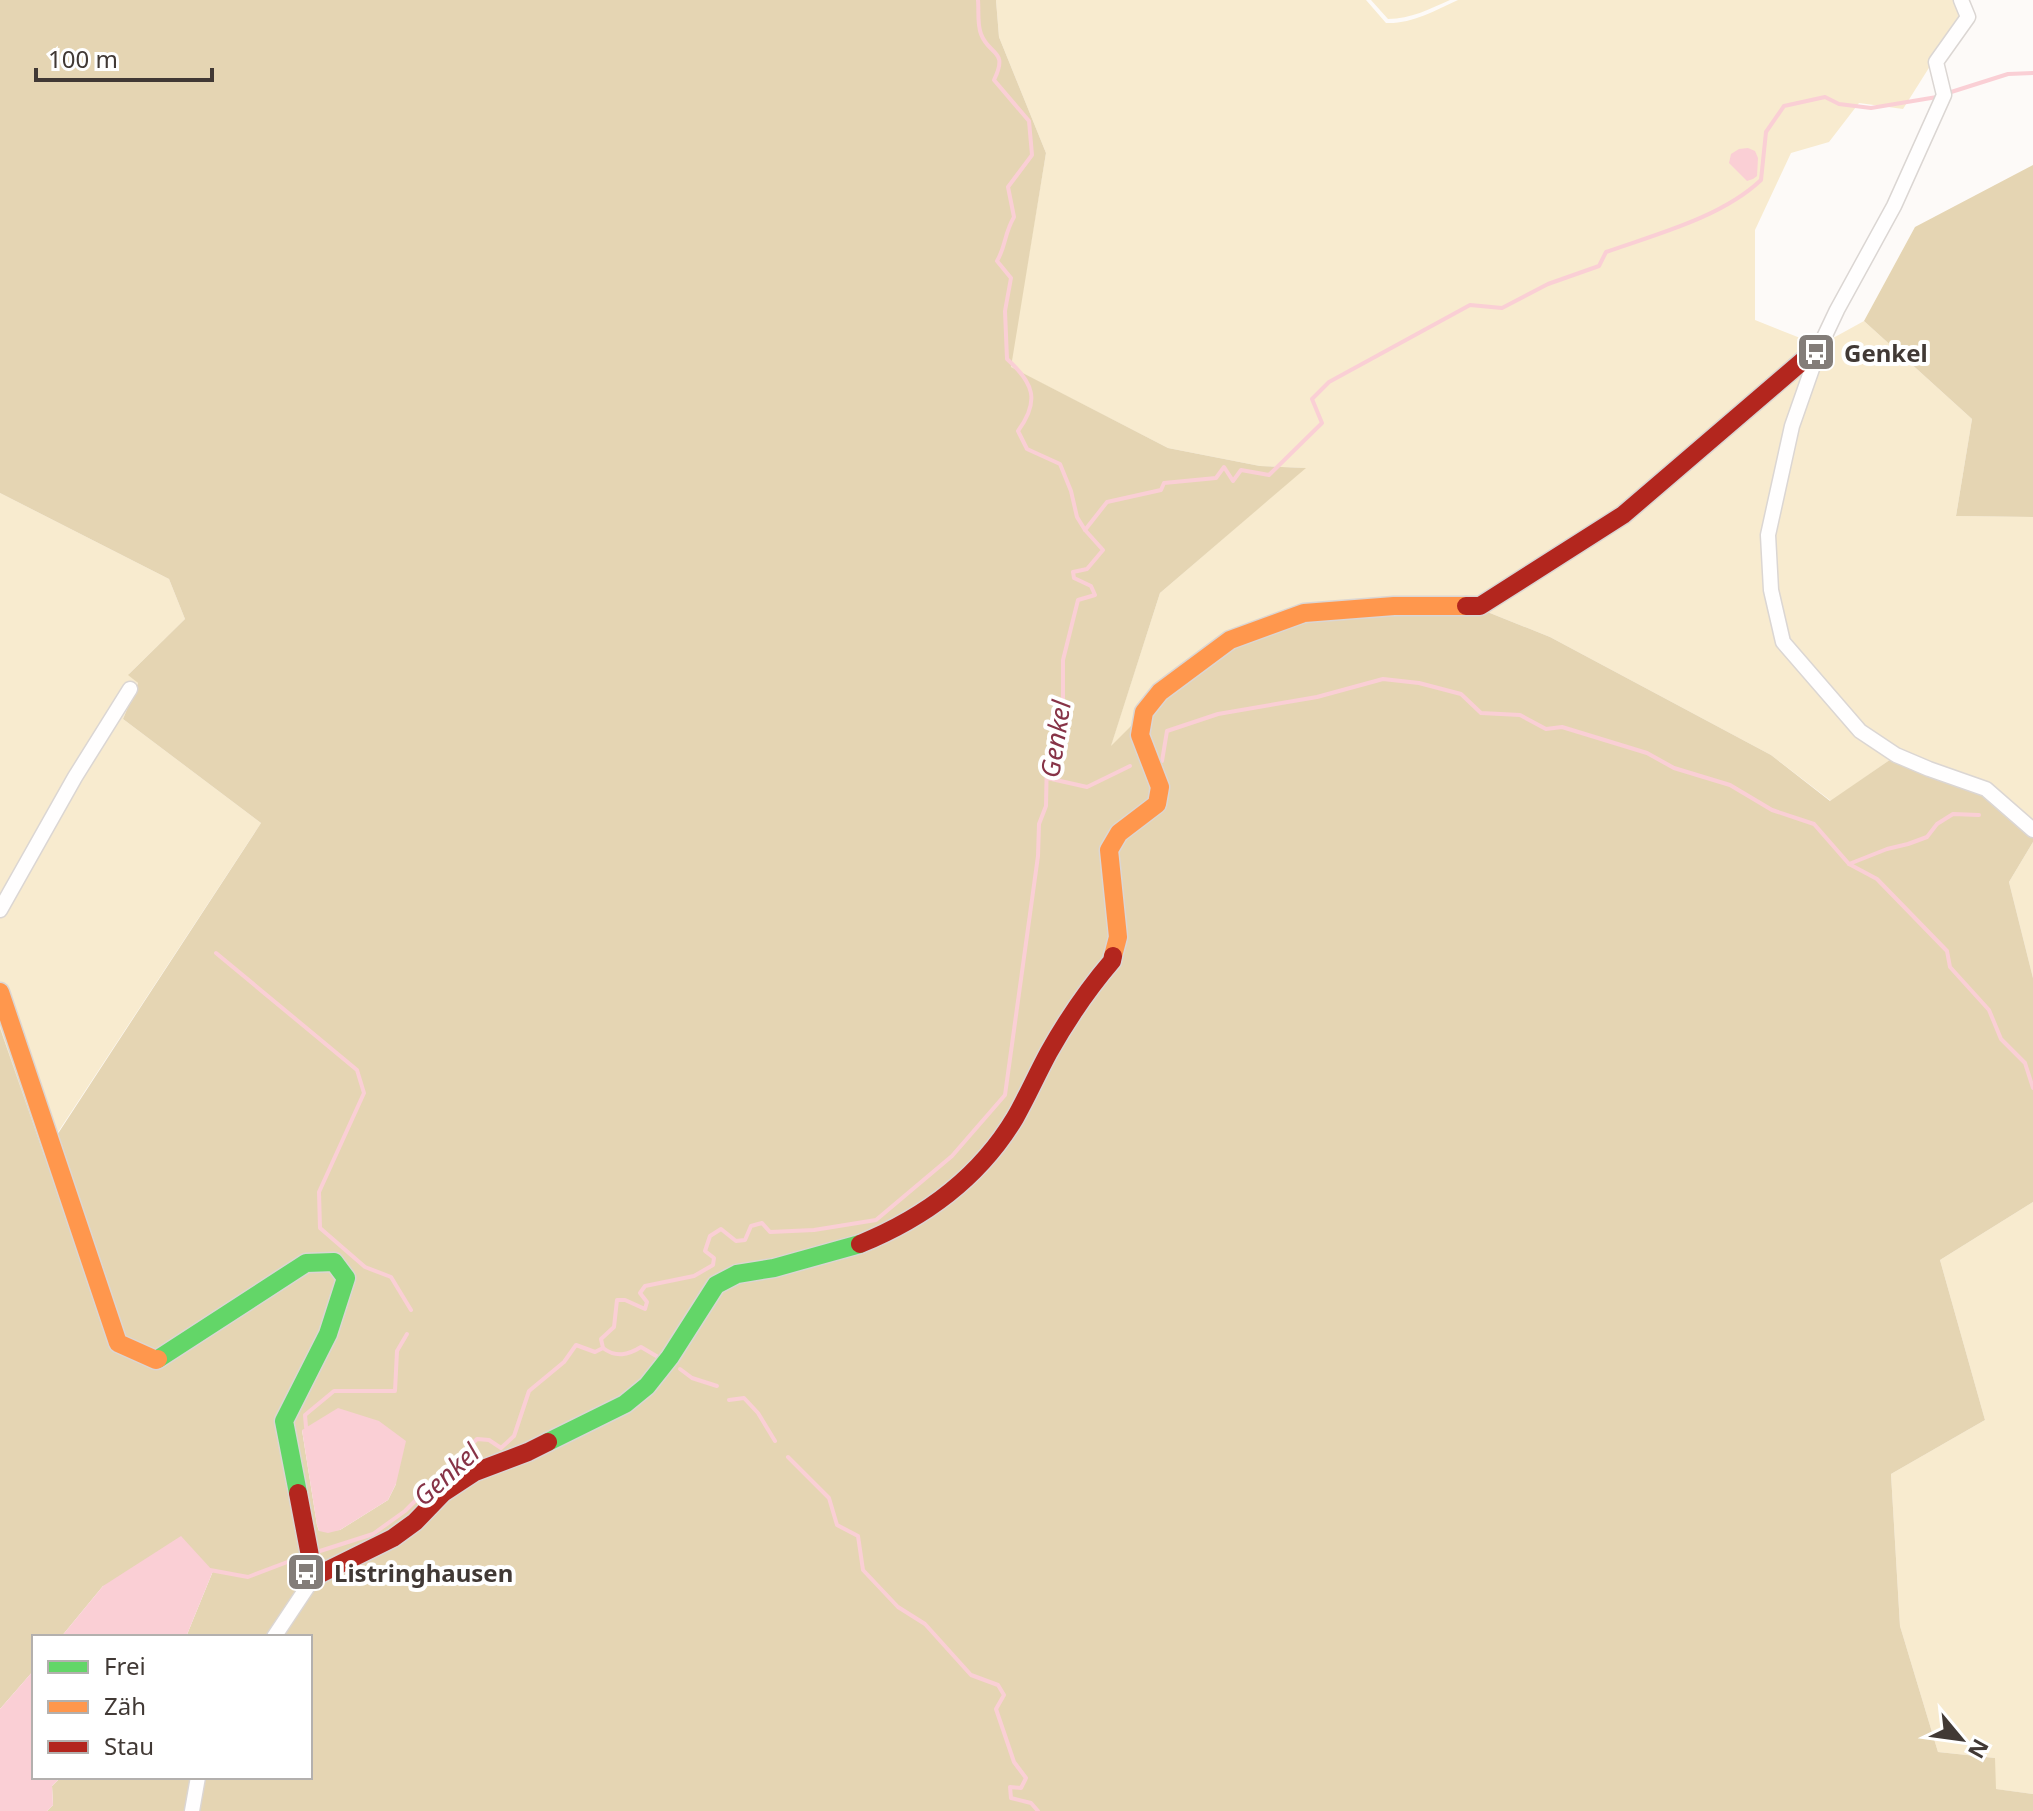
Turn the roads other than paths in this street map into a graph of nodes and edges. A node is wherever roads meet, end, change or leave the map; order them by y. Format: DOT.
graph roads {
  1 [pos="1961,0"];
  2 [pos="1820,346"];
  3 [pos="130,689"];
  4 [pos="2033,830"];
  5 [pos="0,910"];
  6 [pos="0,992"];
  7 [pos="314,1577"];
  8 [pos="275,1635"];
  9 [pos="198,1779"];
  10 [pos="192,1811"];
  1 -- 2 [label="street"];
  2 -- 4 [label="street"];
  2 -- 7 [label="street"];
  3 -- 5 [label="street"];
  6 -- 7 [label="street"];
  7 -- 8 [label="street"];
  9 -- 10 [label="street"];
}
